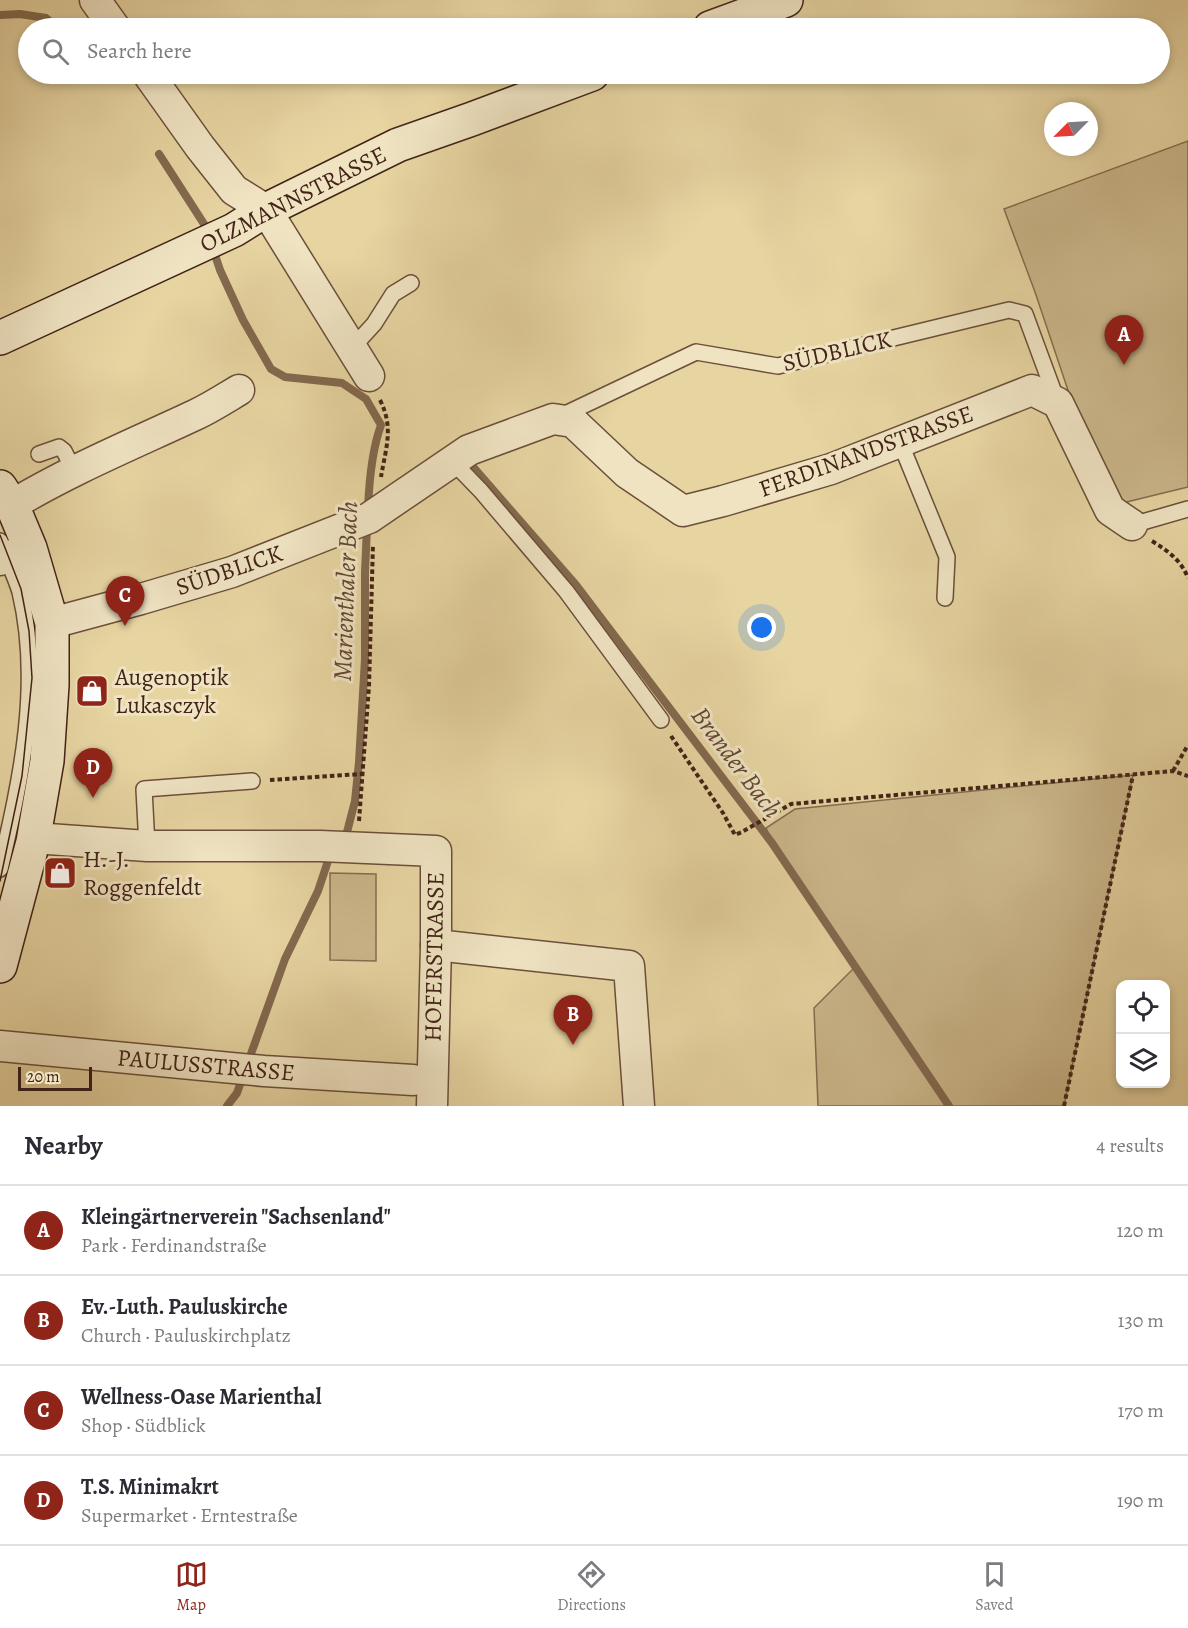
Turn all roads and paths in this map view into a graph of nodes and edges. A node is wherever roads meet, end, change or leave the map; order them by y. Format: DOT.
graph roads {
  1 [pos="95,0"];
  2 [pos="786,0"];
  3 [pos="108,18"];
  4 [pos="737,18"];
  5 [pos="155,84"];
  6 [pos="565,84"];
  7 [pos="266,210"];
  8 [pos="411,283"];
  9 [pos="0,338"];
  10 [pos="351,349"];
  11 [pos="369,376"];
  12 [pos="239,390"];
  13 [pos="1058,403"];
  14 [pos="553,419"];
  15 [pos="900,442"];
  16 [pos="39,454"];
  17 [pos="452,461"];
  18 [pos="74,471"];
  19 [pos="6,496"];
  20 [pos="1188,508"];
  21 [pos="367,518"];
  22 [pos="1132,525"];
  23 [pos="9,551"];
  24 [pos="1188,578"];
  25 [pos="945,598"];
  26 [pos="52,623"];
  27 [pos="51,699"];
  28 [pos="661,720"];
  29 [pos="1188,745"];
  30 [pos="22,760"];
  31 [pos="1173,771"];
  32 [pos="362,774"];
  33 [pos="1133,774"];
  34 [pos="1188,776"];
  35 [pos="252,781"];
  36 [pos="34,838"];
  37 [pos="147,846"];
  38 [pos="357,849"];
  39 [pos="0,869"];
  40 [pos="436,945"];
  41 [pos="0,966"];
  42 [pos="0,1046"];
  43 [pos="413,1080"];
  44 [pos="432,1106"];
  45 [pos="639,1106"];
  46 [pos="1064,1106"];
  1 -- 3 [label="street"];
  2 -- 4 [label="main road"];
  5 -- 7 [label="street"];
  6 -- 7 [label="main road, OLZMANNSTRASSE"];
  7 -- 9 [label="main road, OLZMANNSTRASSE"];
  7 -- 10 [label="street"];
  8 -- 10 [label="lane"];
  10 -- 11 [label="street"];
  11 -- 21 [label="path"];
  12 -- 18 [label="street"];
  13 -- 14 [label="lane, SÜDBLICK"];
  13 -- 15 [label="street, FERDINANDSTRASSE"];
  13 -- 22 [label="street"];
  14 -- 15 [label="street, FERDINANDSTRASSE"];
  14 -- 17 [label="street"];
  15 -- 25 [label="lane"];
  16 -- 18 [label="lane"];
  17 -- 21 [label="street"];
  17 -- 28 [label="lane"];
  18 -- 19 [label="street"];
  19 -- 23 [label="main road"];
  20 -- 22 [label="lane"];
  21 -- 26 [label="street, SÜDBLICK"];
  21 -- 32 [label="path"];
  22 -- 24 [label="path"];
  23 -- 26 [label="main road"];
  23 -- 30 [label="lane"];
  26 -- 27 [label="main road"];
  27 -- 30 [label="lane"];
  27 -- 36 [label="main road"];
  28 -- 33 [label="path"];
  29 -- 31 [label="path"];
  30 -- 39 [label="lane"];
  31 -- 33 [label="path"];
  31 -- 34 [label="path"];
  32 -- 35 [label="path"];
  32 -- 38 [label="path"];
  33 -- 46 [label="path"];
  35 -- 37 [label="lane"];
  36 -- 37 [label="street"];
  36 -- 41 [label="main road"];
  37 -- 38 [label="street"];
  38 -- 40 [label="street, HOFERSTRASSE"];
  40 -- 44 [label="street, HOFERSTRASSE"];
  40 -- 45 [label="street"];
  42 -- 43 [label="street, PAULUSSTRASSE"];
}
